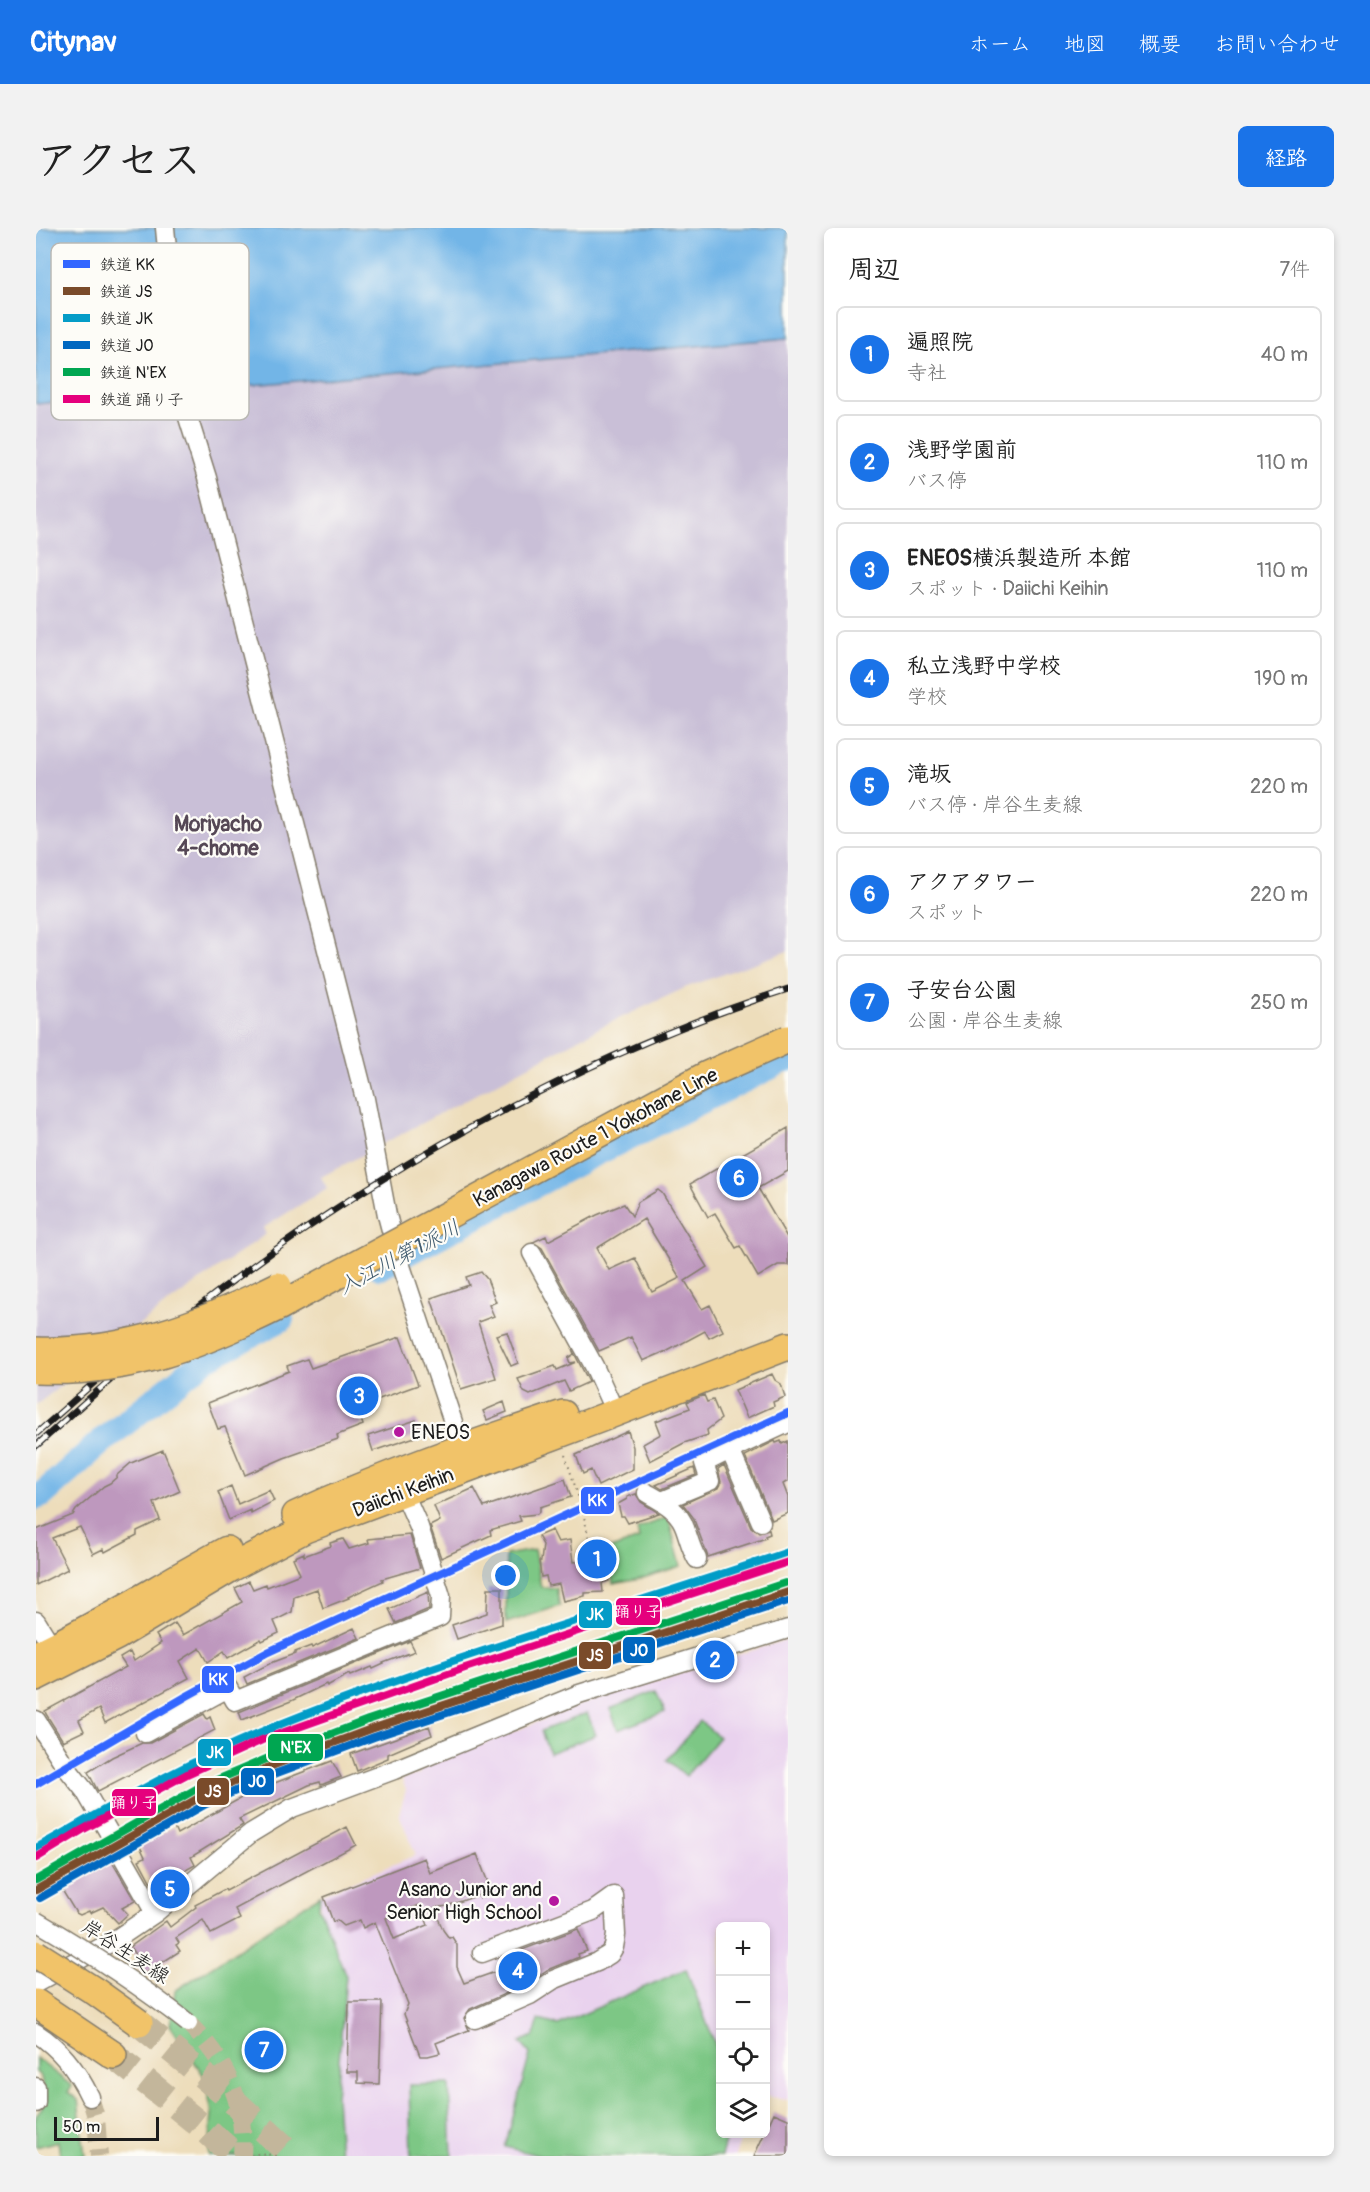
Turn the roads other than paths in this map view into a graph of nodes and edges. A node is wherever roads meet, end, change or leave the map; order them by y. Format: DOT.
graph roads {
  1 [pos="165,228"];
  2 [pos="166,243"];
  3 [pos="189,420"];
  4 [pos="788,1020"];
  5 [pos="788,1041"];
  6 [pos="532,1253"];
  7 [pos="788,1327"];
  8 [pos="788,1346"];
  9 [pos="36,1351"];
  10 [pos="36,1370"];
  11 [pos="609,1399"];
  12 [pos="784,1429"];
  13 [pos="730,1450"];
  14 [pos="465,1458"];
  15 [pos="404,1493"];
  16 [pos="762,1522"];
  17 [pos="697,1559"];
  18 [pos="36,1621"];
  19 [pos="788,1629"];
  20 [pos="44,1651"];
  21 [pos="36,1677"];
  22 [pos="36,1720"];
  23 [pos="145,1733"];
  24 [pos="155,1913"];
  25 [pos="36,1921"];
  26 [pos="482,1953"];
  27 [pos="36,1954"];
  28 [pos="36,1983"];
  29 [pos="36,2003"];
  30 [pos="475,2019"];
  31 [pos="139,2023"];
  32 [pos="188,2023"];
  33 [pos="36,2033"];
  34 [pos="113,2055"];
  35 [pos="36,2087"];
  36 [pos="90,2097"];
  37 [pos="36,2103"];
  1 -- 2 [label="street"];
  3 -- 14 [label="street"];
  4 -- 9 [label="highway, Kanagawa Route 1 Yokohane Line, bridge"];
  5 -- 10 [label="highway, Kanagawa Route 1 Yokohane Line, bridge"];
  6 -- 11 [label="street"];
  7 -- 11 [label="highway, Daiichi Keihin"];
  8 -- 14 [label="highway, Daiichi Keihin"];
  11 -- 14 [label="highway, Daiichi Keihin"];
  12 -- 13 [label="street"];
  13 -- 16 [label="street"];
  13 -- 17 [label="street"];
  14 -- 15 [label="highway, Daiichi Keihin"];
  14 -- 20 [label="highway, Daiichi Keihin"];
  15 -- 21 [label="highway, Daiichi Keihin"];
  15 -- 23 [label="street"];
  18 -- 20 [label="street"];
  19 -- 24 [label="street"];
  22 -- 24 [label="street"];
  24 -- 28 [label="street"];
  25 -- 32 [label="street, 岸谷生麦線, bridge"];
  26 -- 30 [label="street"];
  27 -- 31 [label="highway, bridge"];
  29 -- 34 [label="highway"];
  33 -- 36 [label="street"];
  35 -- 37 [label="street"];
}
